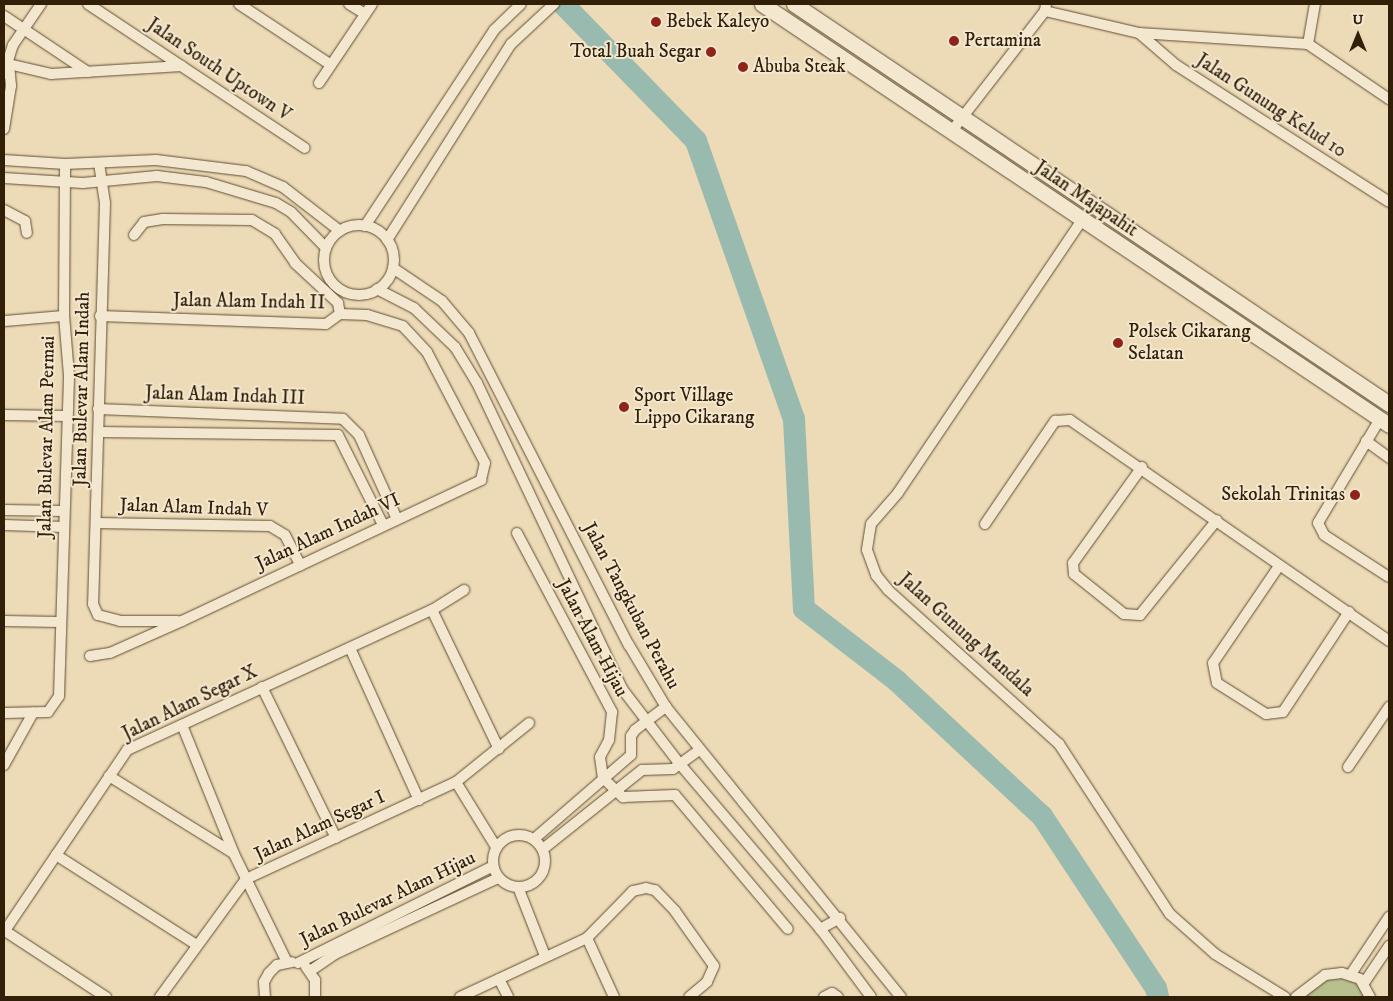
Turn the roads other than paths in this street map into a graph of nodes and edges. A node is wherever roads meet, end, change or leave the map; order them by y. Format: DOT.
graph roads {
  1 [pos="41,4"];
  2 [pos="88,4"];
  3 [pos="239,4"];
  4 [pos="349,4"];
  5 [pos="372,4"];
  6 [pos="521,4"];
  7 [pos="554,4"];
  8 [pos="762,4"];
  9 [pos="794,4"];
  10 [pos="1315,4"];
  11 [pos="1046,7"];
  12 [pos="365,14"];
  13 [pos="4,16"];
  14 [pos="24,29"];
  15 [pos="1139,33"];
  16 [pos="1308,44"];
  17 [pos="5,61"];
  18 [pos="331,65"];
  19 [pos="182,66"];
  20 [pos="88,72"];
  21 [pos="4,74"];
  22 [pos="319,83"];
  23 [pos="1389,99"];
  24 [pos="963,116"];
  25 [pos="4,129"];
  26 [pos="951,132"];
  27 [pos="305,148"];
  28 [pos="4,160"];
  29 [pos="99,163"];
  30 [pos="65,164"];
  31 [pos="4,178"];
  32 [pos="103,180"];
  33 [pos="65,182"];
  34 [pos="1389,202"];
  35 [pos="4,210"];
  36 [pos="1078,225"];
  37 [pos="365,226"];
  38 [pos="340,231"];
  39 [pos="27,234"];
  40 [pos="134,235"];
  41 [pos="387,240"];
  42 [pos="326,248"];
  43 [pos="393,268"];
  44 [pos="377,290"];
  45 [pos="340,314"];
  46 [pos="64,316"];
  47 [pos="100,316"];
  48 [pos="4,321"];
  49 [pos="1361,386"];
  50 [pos="1351,400"];
  51 [pos="1389,404"];
  52 [pos="98,409"];
  53 [pos="4,415"];
  54 [pos="67,416"];
  55 [pos="349,422"];
  56 [pos="1385,422"];
  57 [pos="99,432"];
  58 [pos="338,436"];
  59 [pos="1366,441"];
  60 [pos="1389,458"];
  61 [pos="1142,467"];
  62 [pos="485,471"];
  63 [pos="4,510"];
  64 [pos="64,510"];
  65 [pos="397,519"];
  66 [pos="1217,520"];
  67 [pos="97,524"];
  68 [pos="985,524"];
  69 [pos="4,525"];
  70 [pos="64,526"];
  71 [pos="383,526"];
  72 [pos="517,533"];
  73 [pos="300,565"];
  74 [pos="1280,566"];
  75 [pos="1389,577"];
  76 [pos="464,590"];
  77 [pos="432,610"];
  78 [pos="1349,612"];
  79 [pos="98,615"];
  80 [pos="182,620"];
  81 [pos="4,621"];
  82 [pos="59,622"];
  83 [pos="1389,641"];
  84 [pos="350,648"];
  85 [pos="90,656"];
  86 [pos="262,687"];
  87 [pos="666,707"];
  88 [pos="1389,707"];
  89 [pos="4,713"];
  90 [pos="33,713"];
  91 [pos="646,720"];
  92 [pos="529,724"];
  93 [pos="182,725"];
  94 [pos="499,749"];
  95 [pos="698,750"];
  96 [pos="630,755"];
  97 [pos="4,765"];
  98 [pos="680,765"];
  99 [pos="1348,767"];
  100 [pos="642,770"];
  101 [pos="109,776"];
  102 [pos="603,778"];
  103 [pos="456,782"];
  104 [pos="614,791"];
  105 [pos="419,800"];
  106 [pos="336,838"];
  107 [pos="534,839"];
  108 [pos="496,848"];
  109 [pos="543,849"];
  110 [pos="56,854"];
  111 [pos="234,854"];
  112 [pos="493,866"];
  113 [pos="498,878"];
  114 [pos="246,879"];
  115 [pos="518,887"];
  116 [pos="1389,917"];
  117 [pos="840,918"];
  118 [pos="788,929"];
  119 [pos="820,929"];
  120 [pos="4,931"];
  121 [pos="587,938"];
  122 [pos="195,944"];
  123 [pos="1389,946"];
  124 [pos="545,956"];
  125 [pos="287,962"];
  126 [pos="298,963"];
  127 [pos="310,971"];
  128 [pos="1351,974"];
  129 [pos="499,979"];
  130 [pos="1364,983"];
  131 [pos="106,997"];
  132 [pos="160,997"];
  133 [pos="265,997"];
  134 [pos="315,997"];
  135 [pos="460,997"];
  136 [pos="508,997"];
  137 [pos="614,997"];
  138 [pos="689,997"];
  139 [pos="871,997"];
  140 [pos="901,997"];
  141 [pos="1285,997"];
  142 [pos="1296,997"];
  143 [pos="1370,997"];
  1 -- 14 [label="street"];
  2 -- 19 [label="street, Jalan South Uptown V"];
  3 -- 18 [label="street"];
  4 -- 12 [label="street"];
  5 -- 12 [label="street"];
  6 -- 37 [label="street"];
  7 -- 41 [label="street"];
  8 -- 26 [label="street, Jalan Majapahit"];
  9 -- 24 [label="street, Jalan Majapahit"];
  10 -- 16 [label="street"];
  11 -- 15 [label="street"];
  11 -- 24 [label="street"];
  12 -- 18 [label="street"];
  13 -- 14 [label="street"];
  14 -- 17 [label="street"];
  14 -- 20 [label="street"];
  15 -- 16 [label="street"];
  15 -- 34 [label="street, Jalan Gunung Kelud 10"];
  16 -- 23 [label="street"];
  17 -- 20 [label="street"];
  17 -- 21 [label="street"];
  17 -- 25 [label="street"];
  18 -- 22 [label="street"];
  19 -- 20 [label="street"];
  19 -- 27 [label="street, Jalan South Uptown V"];
  24 -- 26 [label="street"];
  24 -- 49 [label="street, Jalan Majapahit"];
  26 -- 36 [label="street, Jalan Majapahit"];
  28 -- 30 [label="street"];
  29 -- 30 [label="street"];
  29 -- 32 [label="street, Jalan Bulevar Alam Indah"];
  29 -- 38 [label="street"];
  30 -- 33 [label="street, Jalan Bulevar Alam Permai"];
  31 -- 33 [label="street"];
  32 -- 33 [label="street"];
  32 -- 42 [label="street"];
  32 -- 47 [label="street, Jalan Bulevar Alam Indah"];
  33 -- 46 [label="street, Jalan Bulevar Alam Permai"];
  35 -- 39 [label="street"];
  36 -- 50 [label="street, Jalan Majapahit"];
  36 -- 141 [label="street, Jalan Gunung Mandala"];
  37 -- 38 [label="street"];
  37 -- 41 [label="street"];
  38 -- 42 [label="street"];
  40 -- 45 [label="street"];
  41 -- 43 [label="street"];
  42 -- 44 [label="street"];
  43 -- 44 [label="street"];
  43 -- 87 [label="street, Jalan Tangkuban Perahu"];
  44 -- 91 [label="street"];
  45 -- 47 [label="street, Jalan Alam Indah II"];
  45 -- 62 [label="street, Jalan Alam Indah II"];
  46 -- 48 [label="street"];
  46 -- 54 [label="street, Jalan Bulevar Alam Permai"];
  47 -- 52 [label="street, Jalan Bulevar Alam Indah"];
  49 -- 50 [label="street"];
  49 -- 51 [label="street, Jalan Majapahit"];
  50 -- 56 [label="street, Jalan Majapahit"];
  52 -- 55 [label="street, Jalan Alam Indah III"];
  52 -- 57 [label="street, Jalan Bulevar Alam Indah"];
  53 -- 54 [label="street"];
  54 -- 64 [label="street, Jalan Bulevar Alam Permai"];
  55 -- 58 [label="street"];
  55 -- 65 [label="street"];
  56 -- 59 [label="street"];
  57 -- 58 [label="street, Jalan Alam Indah III"];
  57 -- 67 [label="street, Jalan Bulevar Alam Indah"];
  58 -- 71 [label="street"];
  59 -- 60 [label="street"];
  59 -- 75 [label="street"];
  61 -- 66 [label="street"];
  61 -- 66 [label="street"];
  61 -- 68 [label="street"];
  62 -- 65 [label="street, Jalan Alam Indah VI"];
  63 -- 64 [label="street"];
  64 -- 70 [label="street, Jalan Bulevar Alam Permai"];
  65 -- 71 [label="street, Jalan Alam Indah VI"];
  66 -- 74 [label="street"];
  67 -- 73 [label="street, Jalan Alam Indah V"];
  67 -- 79 [label="street, Jalan Bulevar Alam Indah"];
  69 -- 70 [label="street"];
  70 -- 82 [label="street, Jalan Bulevar Alam Permai"];
  71 -- 73 [label="street, Jalan Alam Indah VI"];
  72 -- 102 [label="street, Jalan Alam Hijau"];
  73 -- 80 [label="street, Jalan Alam Indah VI"];
  74 -- 78 [label="street"];
  74 -- 78 [label="street"];
  76 -- 77 [label="street, Jalan Alam Segar X"];
  77 -- 84 [label="street, Jalan Alam Segar X"];
  77 -- 94 [label="street"];
  78 -- 83 [label="street"];
  79 -- 80 [label="street, Jalan Alam Indah VI"];
  80 -- 85 [label="street, Jalan Alam Indah VI"];
  81 -- 82 [label="street"];
  82 -- 90 [label="street, Jalan Bulevar Alam Permai"];
  84 -- 86 [label="street, Jalan Alam Segar X"];
  84 -- 105 [label="street"];
  86 -- 93 [label="street, Jalan Alam Segar X"];
  86 -- 106 [label="street"];
  87 -- 91 [label="street"];
  87 -- 95 [label="street, Jalan Tangkuban Perahu"];
  88 -- 99 [label="street"];
  89 -- 90 [label="street"];
  90 -- 97 [label="street"];
  91 -- 96 [label="street"];
  91 -- 98 [label="street"];
  92 -- 94 [label="street, Jalan Alam Segar I"];
  93 -- 101 [label="street, Jalan Alam Segar X"];
  93 -- 111 [label="street"];
  94 -- 103 [label="street, Jalan Alam Segar I"];
  95 -- 98 [label="street"];
  95 -- 117 [label="street, Jalan Tangkuban Perahu"];
  96 -- 100 [label="street"];
  96 -- 102 [label="street"];
  98 -- 100 [label="street"];
  98 -- 119 [label="street"];
  100 -- 104 [label="street"];
  101 -- 110 [label="street, Jalan Alam Segar X"];
  101 -- 111 [label="street"];
  102 -- 104 [label="street"];
  102 -- 107 [label="street"];
  103 -- 105 [label="street, Jalan Alam Segar I"];
  103 -- 108 [label="street"];
  104 -- 109 [label="street"];
  104 -- 118 [label="street"];
  105 -- 106 [label="street, Jalan Alam Segar I"];
  106 -- 114 [label="street, Jalan Alam Segar I"];
  107 -- 108 [label="street"];
  107 -- 109 [label="street"];
  108 -- 112 [label="street"];
  109 -- 115 [label="street"];
  110 -- 120 [label="street, Jalan Alam Segar X"];
  110 -- 122 [label="street"];
  111 -- 114 [label="street"];
  112 -- 113 [label="street"];
  112 -- 126 [label="street, Jalan Bulevar Alam Hijau"];
  113 -- 115 [label="street"];
  113 -- 127 [label="street, Jalan Bulevar Alam Hijau"];
  114 -- 122 [label="street, Jalan Alam Segar I"];
  114 -- 125 [label="street"];
  115 -- 124 [label="street"];
  116 -- 128 [label="street"];
  117 -- 119 [label="street"];
  117 -- 140 [label="street, Jalan Tangkuban Perahu"];
  119 -- 139 [label="street"];
  120 -- 131 [label="street"];
  121 -- 124 [label="street"];
  121 -- 137 [label="street"];
  121 -- 138 [label="street"];
  122 -- 132 [label="street, Jalan Alam Segar I"];
  123 -- 130 [label="street"];
  124 -- 129 [label="street"];
  125 -- 126 [label="street"];
  125 -- 133 [label="street"];
  126 -- 127 [label="street"];
  127 -- 134 [label="street"];
  128 -- 130 [label="street"];
  128 -- 142 [label="street"];
  129 -- 135 [label="street"];
  129 -- 136 [label="street"];
  130 -- 143 [label="street"];
}
